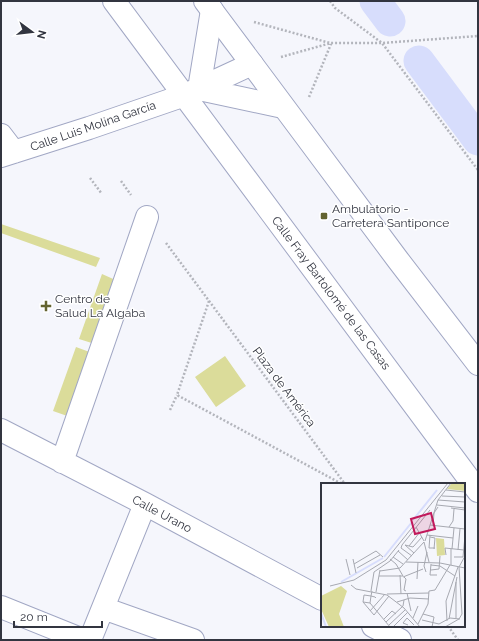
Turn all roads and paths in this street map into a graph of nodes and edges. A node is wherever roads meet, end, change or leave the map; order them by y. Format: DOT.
graph roads {
  1 [pos="114,1"];
  2 [pos="330,1"];
  3 [pos="208,6"];
  4 [pos="252,21"];
  5 [pos="478,36"];
  6 [pos="382,42"];
  7 [pos="331,43"];
  8 [pos="252,64"];
  9 [pos="192,92"];
  10 [pos="283,107"];
  11 [pos="298,126"];
  12 [pos="1,135"];
  13 [pos="8,154"];
  14 [pos="478,170"];
  15 [pos="90,178"];
  16 [pos="121,181"];
  17 [pos="102,194"];
  18 [pos="147,217"];
  19 [pos="209,300"];
  20 [pos="478,364"];
  21 [pos="177,395"];
  22 [pos="170,410"];
  23 [pos="1,430"];
  24 [pos="62,462"];
  25 [pos="340,483"];
  26 [pos="344,483"];
  27 [pos="478,491"];
  28 [pos="145,504"];
  29 [pos="321,598"];
  30 [pos="1,607"];
  31 [pos="103,608"];
  32 [pos="375,627"];
  33 [pos="449,627"];
  34 [pos="83,640"];
  35 [pos="90,640"];
  36 [pos="193,640"];
  37 [pos="400,640"];
  38 [pos="458,640"];
  1 -- 9 [label="street, Calle Fray Bartolomé de las Casas"];
  2 -- 6 [label="path"];
  3 -- 8 [label="street"];
  3 -- 9 [label="street"];
  4 -- 7 [label="path"];
  5 -- 6 [label="path"];
  6 -- 7 [label="path"];
  6 -- 14 [label="path"];
  7 -- 8 [label="path"];
  7 -- 11 [label="path"];
  8 -- 9 [label="street, Calle Luis Molina García"];
  8 -- 10 [label="street"];
  9 -- 10 [label="street"];
  9 -- 13 [label="street, Calle Luis Molina García"];
  9 -- 27 [label="street, Calle Fray Bartolomé de las Casas"];
  10 -- 11 [label="street"];
  11 -- 20 [label="street"];
  12 -- 13 [label="street"];
  15 -- 17 [label="path"];
  16 -- 18 [label="path, Plaza de América"];
  18 -- 19 [label="path, Plaza de América"];
  18 -- 24 [label="street"];
  19 -- 21 [label="path"];
  19 -- 26 [label="path, Plaza de América"];
  21 -- 22 [label="path"];
  21 -- 25 [label="path"];
  23 -- 24 [label="street, Calle Urano"];
  24 -- 28 [label="street, Calle Urano"];
  28 -- 29 [label="street, Calle Urano"];
  28 -- 31 [label="street"];
  30 -- 34 [label="street"];
  31 -- 35 [label="street"];
  31 -- 36 [label="street"];
  32 -- 37 [label="street"];
  33 -- 38 [label="path"];
}
